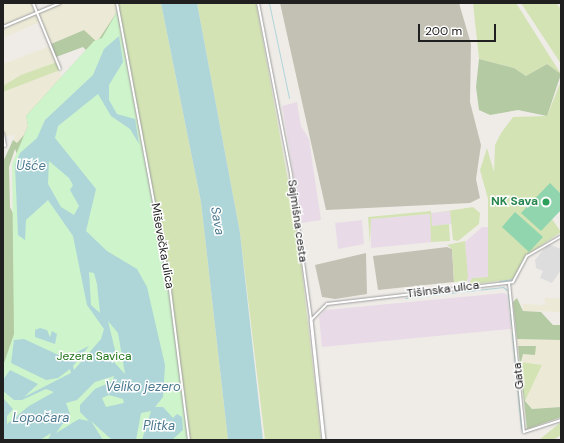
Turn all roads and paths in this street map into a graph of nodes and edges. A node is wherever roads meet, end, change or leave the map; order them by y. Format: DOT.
graph roads {
  1 [pos="33,3"];
  2 [pos="60,3"];
  3 [pos="117,3"];
  4 [pos="258,3"];
  5 [pos="37,12"];
  6 [pos="3,28"];
  7 [pos="60,69"];
  8 [pos="3,133"];
  9 [pos="5,146"];
  10 [pos="561,236"];
  11 [pos="509,282"];
  12 [pos="311,319"];
  13 [pos="561,420"];
  14 [pos="189,440"];
  15 [pos="324,440"];
  1 -- 5 [label="street"];
  2 -- 5 [label="street"];
  3 -- 14 [label="street, Miševečka ulica"];
  4 -- 12 [label="street, Sajmišna cesta"];
  5 -- 6 [label="street"];
  5 -- 7 [label="street"];
  8 -- 9 [label="street"];
  10 -- 11 [label="street"];
  11 -- 12 [label="street, Tišinska ulica"];
  11 -- 13 [label="street, Gata"];
  12 -- 15 [label="street, Sajmišna cesta"];
}
